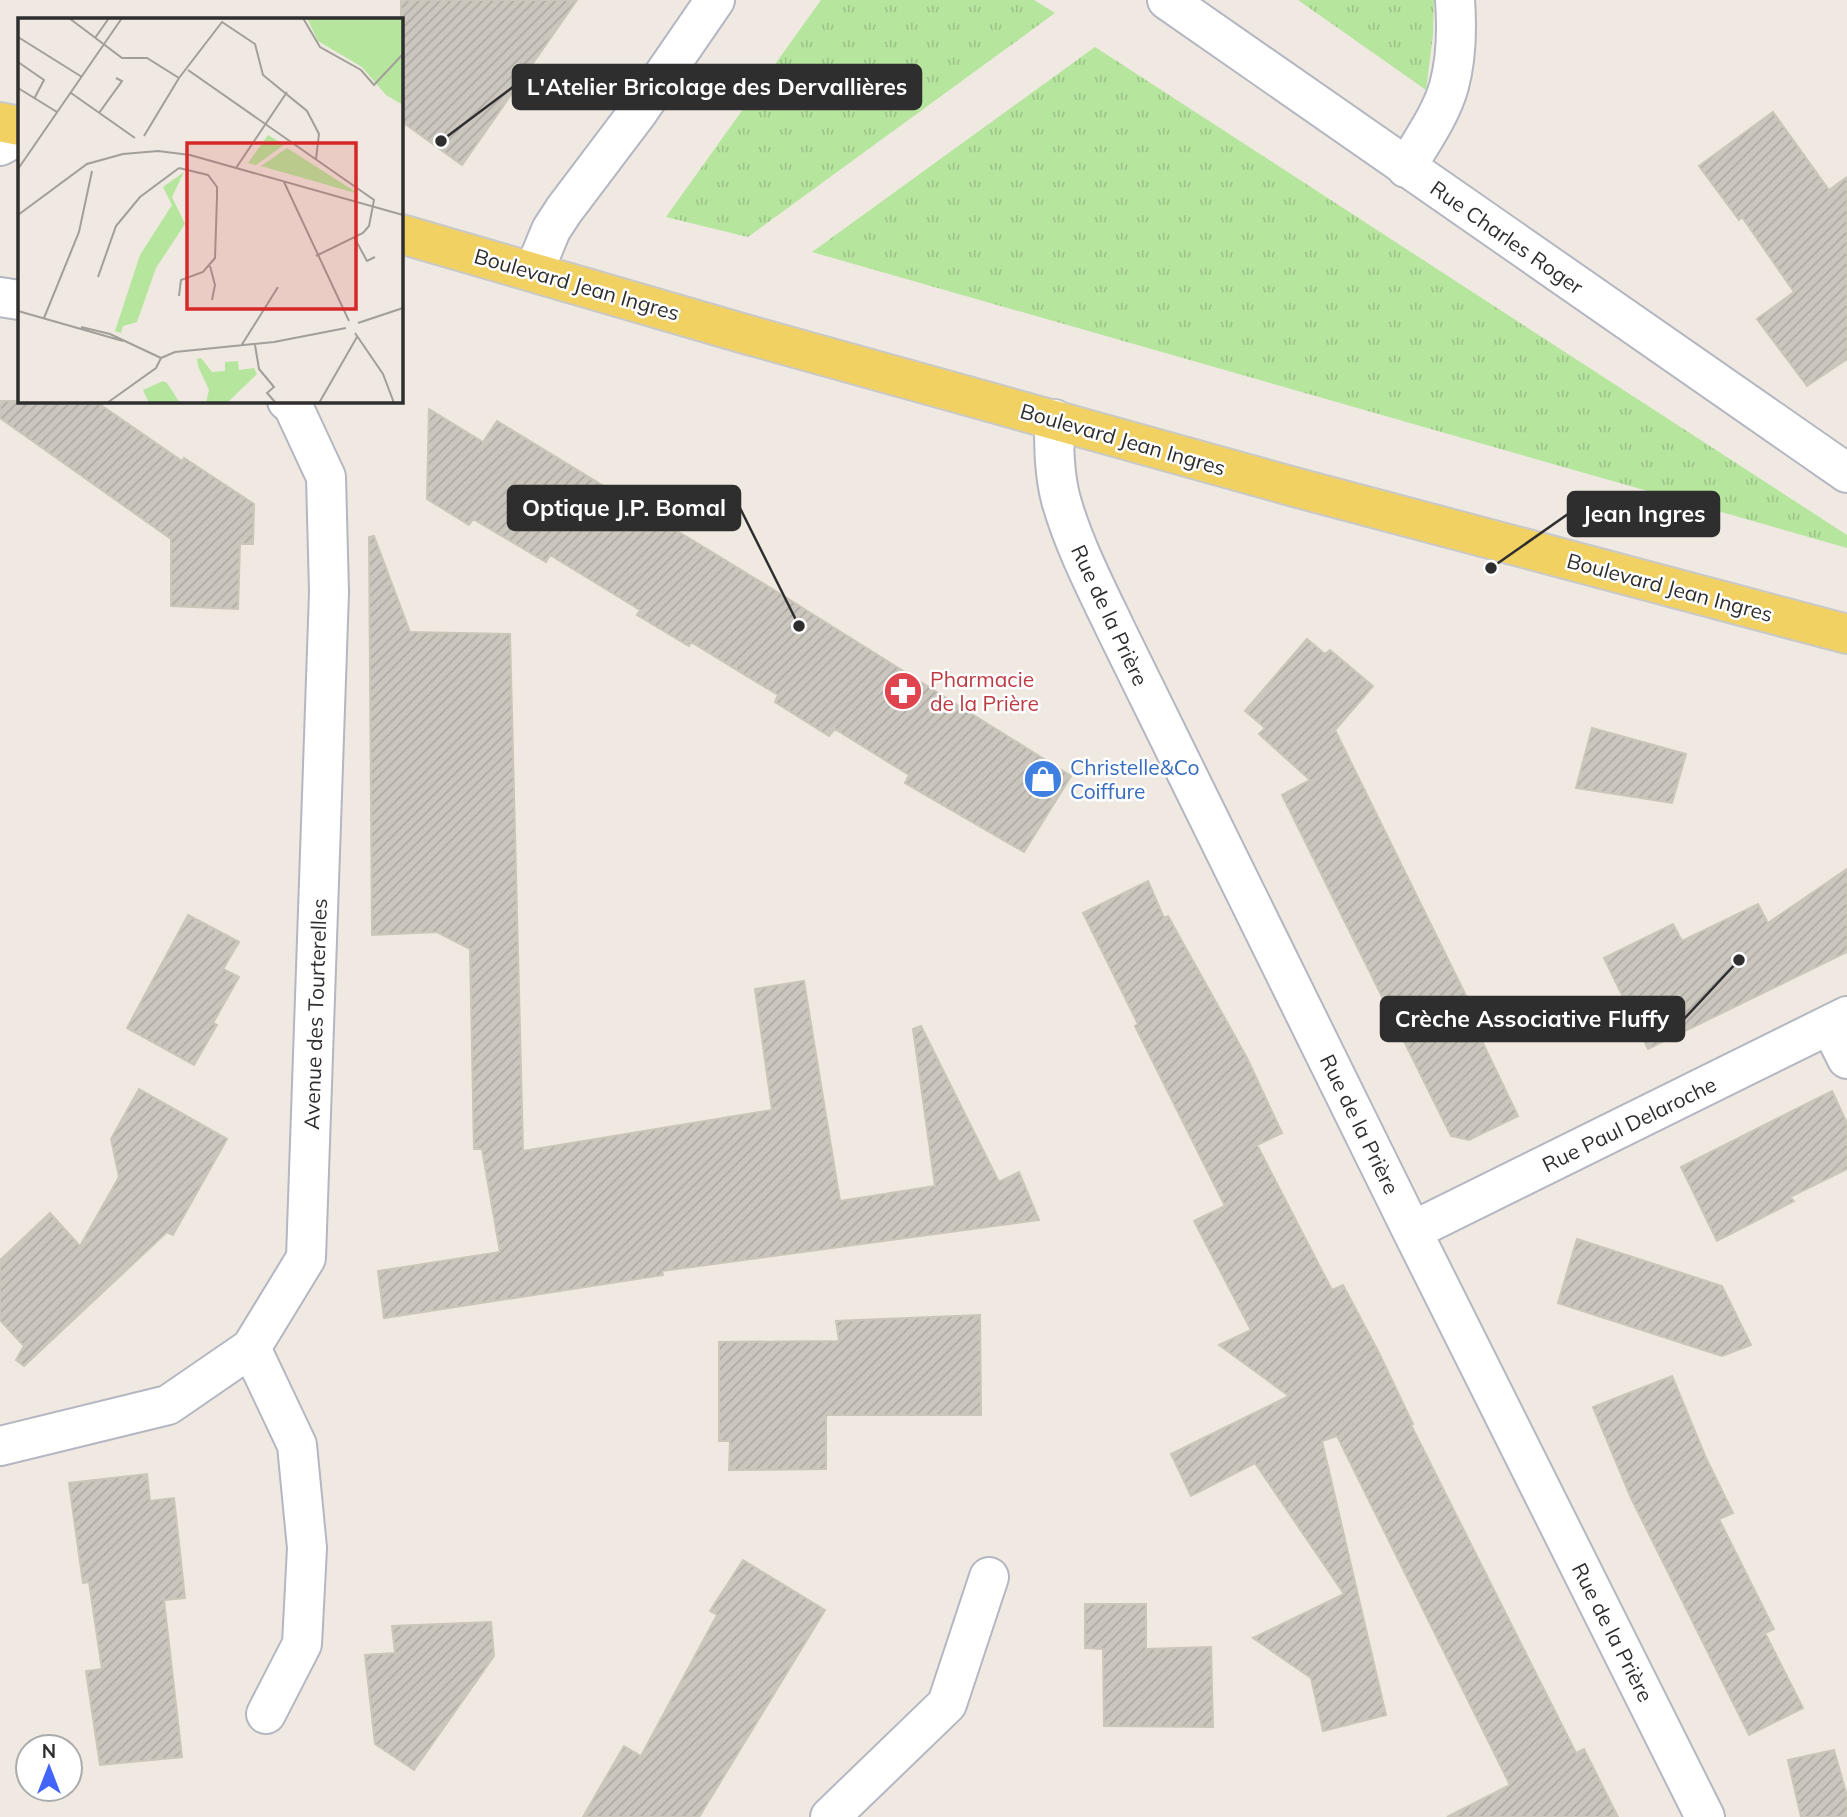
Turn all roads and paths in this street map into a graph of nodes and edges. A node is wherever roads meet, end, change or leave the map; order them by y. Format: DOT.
graph roads {
  1 [pos="715,0"];
  2 [pos="1167,0"];
  3 [pos="1455,0"];
  4 [pos="0,122"];
  5 [pos="18,126"];
  6 [pos="18,137"];
  7 [pos="0,146"];
  8 [pos="1406,168"];
  9 [pos="402,234"];
  10 [pos="534,271"];
  11 [pos="0,297"];
  12 [pos="18,300"];
  13 [pos="288,402"];
  14 [pos="1054,419"];
  15 [pos="1847,473"];
  16 [pos="1847,634"];
  17 [pos="1838,1021"];
  18 [pos="1847,1059"];
  19 [pos="1412,1231"];
  20 [pos="251,1348"];
  21 [pos="0,1446"];
  22 [pos="989,1577"];
  23 [pos="266,1714"];
  24 [pos="830,1817"];
  25 [pos="1705,1817"];
  1 -- 10 [label="street"];
  2 -- 8 [label="street, Rue Charles Roger"];
  3 -- 8 [label="street"];
  4 -- 5 [label="main road"];
  6 -- 7 [label="street"];
  8 -- 15 [label="street, Rue Charles Roger"];
  9 -- 10 [label="main road, Boulevard Jean Ingres"];
  10 -- 14 [label="main road, Boulevard Jean Ingres"];
  11 -- 12 [label="street"];
  13 -- 20 [label="street, Avenue des Tourterelles"];
  14 -- 16 [label="main road, Boulevard Jean Ingres"];
  14 -- 19 [label="street, Rue de la Prière"];
  17 -- 18 [label="street"];
  17 -- 19 [label="street, Rue Paul Delaroche"];
  19 -- 25 [label="street, Rue de la Prière"];
  20 -- 21 [label="street, Avenue des Tourterelles"];
  20 -- 23 [label="street"];
  22 -- 24 [label="street"];
}
